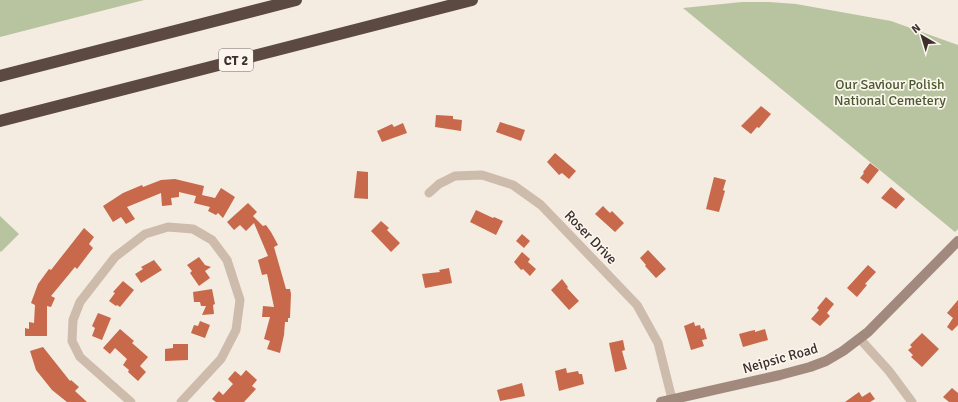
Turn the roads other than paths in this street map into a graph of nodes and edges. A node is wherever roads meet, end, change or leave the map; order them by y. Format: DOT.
graph roads {
  1 [pos="296,0"];
  2 [pos="472,0"];
  3 [pos="0,76"];
  4 [pos="0,121"];
  5 [pos="429,193"];
  6 [pos="958,241"];
  7 [pos="860,339"];
  8 [pos="672,400"];
  9 [pos="131,402"];
  10 [pos="181,402"];
  11 [pos="661,402"];
  12 [pos="912,402"];
  1 -- 3 [label="highway"];
  2 -- 4 [label="highway, CT 2"];
  5 -- 8 [label="street, Roser Drive"];
  6 -- 7 [label="street, Neipsic Road"];
  7 -- 8 [label="street, Neipsic Road"];
  7 -- 12 [label="street"];
  8 -- 11 [label="street, Neipsic Road"];
  9 -- 10 [label="street"];
}
